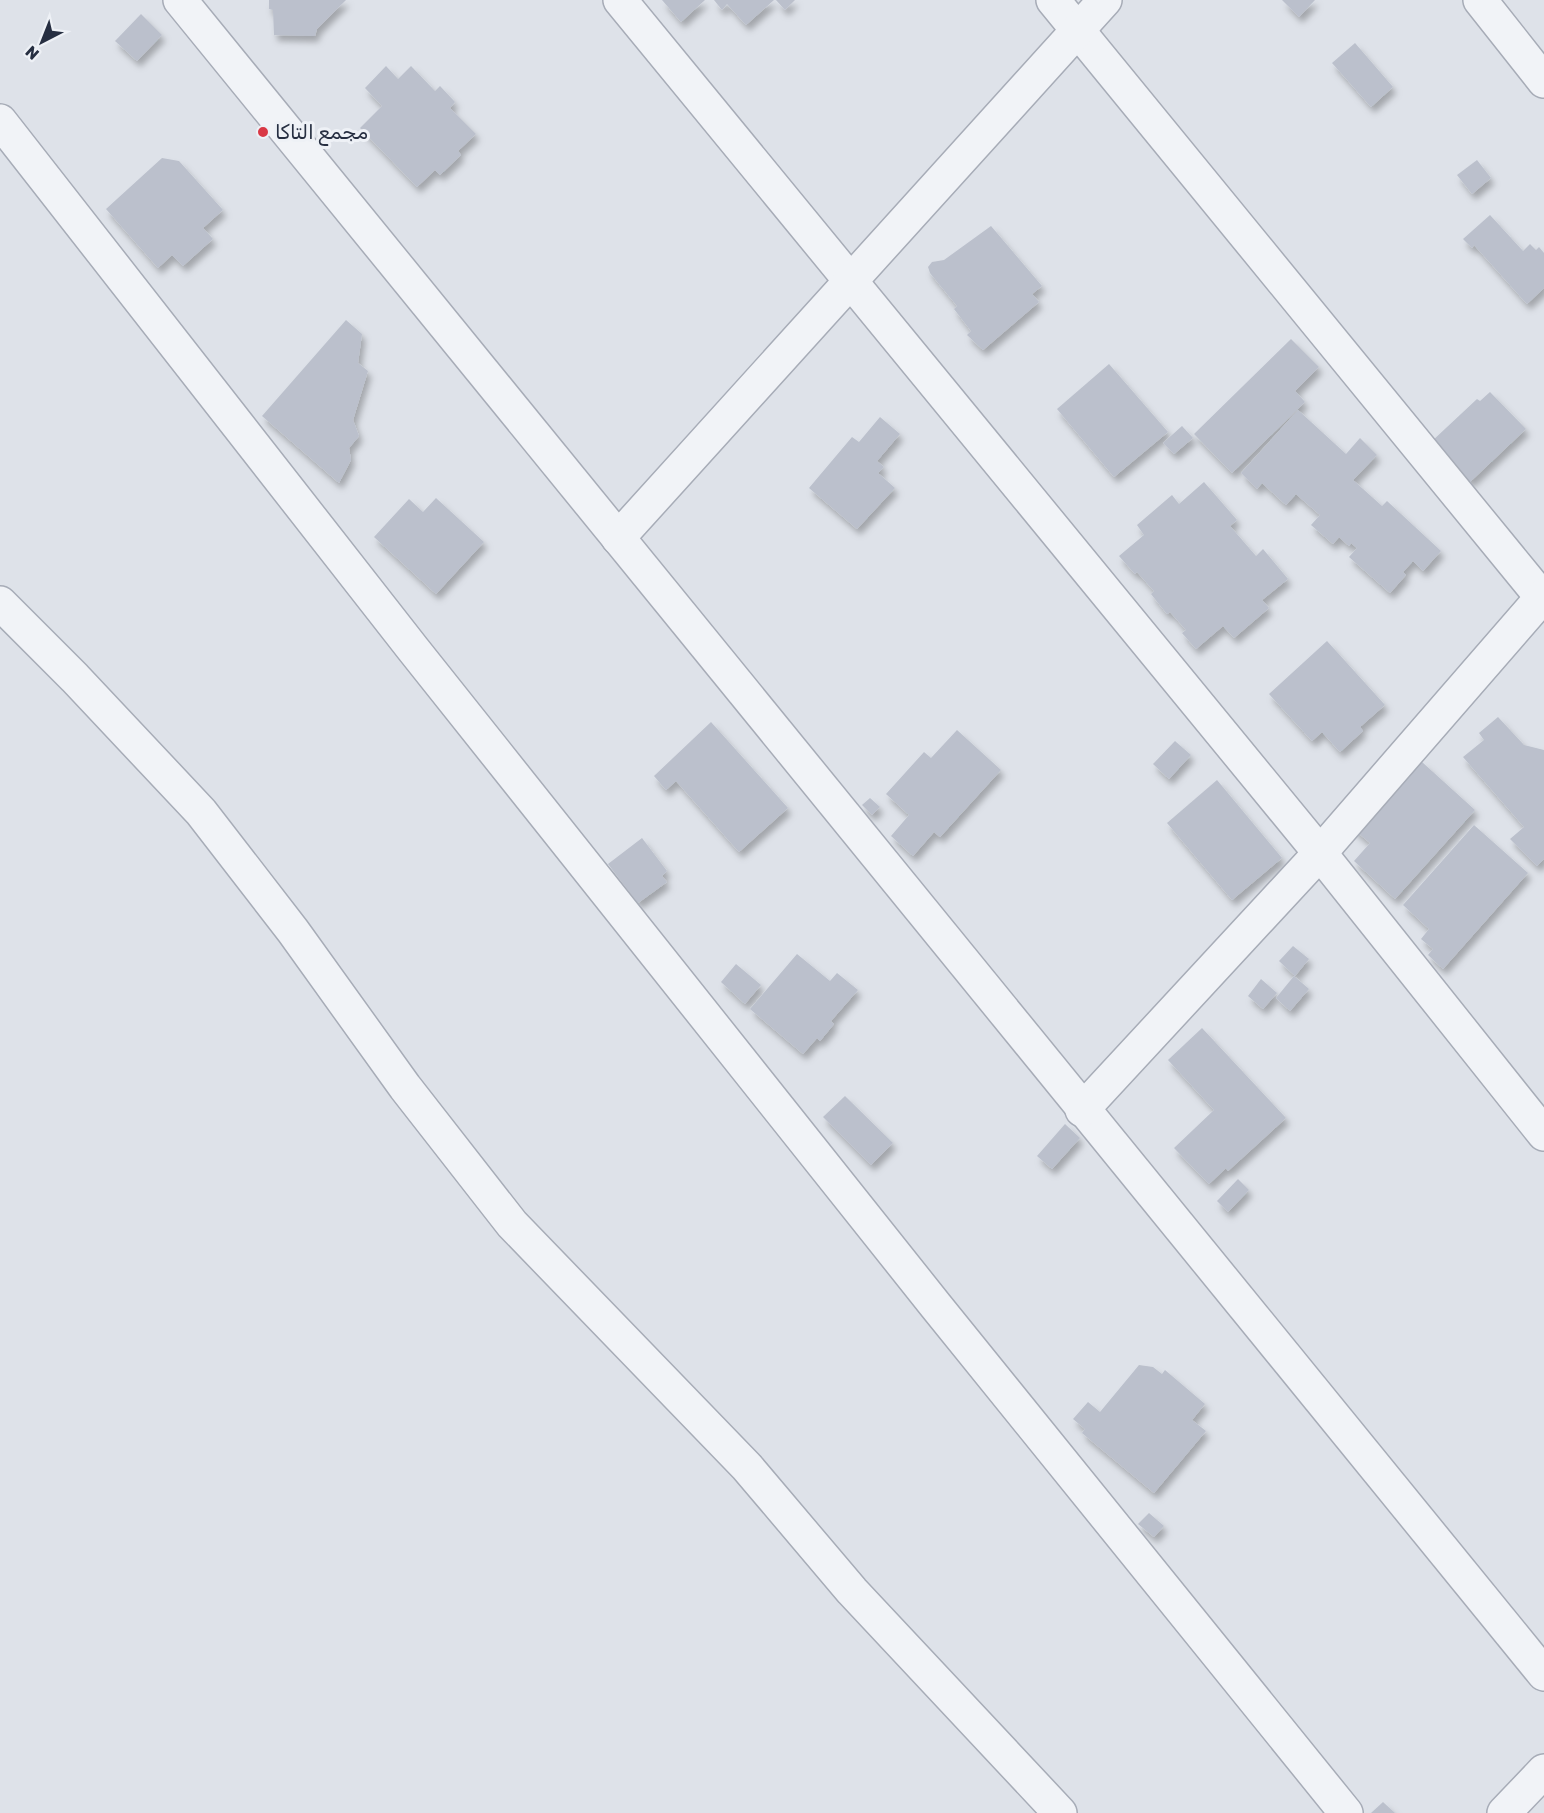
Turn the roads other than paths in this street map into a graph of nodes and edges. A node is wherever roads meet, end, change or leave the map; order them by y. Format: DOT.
graph roads {
  1 [pos="180,0"];
  2 [pos="620,0"];
  3 [pos="1053,0"];
  4 [pos="1106,0"];
  5 [pos="1480,0"];
  6 [pos="1077,31"];
  7 [pos="1544,81"];
  8 [pos="0,121"];
  9 [pos="851,282"];
  10 [pos="618,538"];
  11 [pos="1543,598"];
  12 [pos="0,603"];
  13 [pos="1320,853"];
  14 [pos="1082,1110"];
  15 [pos="1544,1134"];
  16 [pos="1544,1674"];
  17 [pos="1544,1771"];
  18 [pos="1060,1813"];
  19 [pos="1346,1813"];
  20 [pos="1504,1813"];
  1 -- 10 [label="street"];
  2 -- 9 [label="street"];
  3 -- 6 [label="street"];
  4 -- 6 [label="street"];
  5 -- 7 [label="street"];
  6 -- 9 [label="street"];
  6 -- 11 [label="street"];
  8 -- 19 [label="street"];
  9 -- 10 [label="street"];
  9 -- 13 [label="street"];
  10 -- 14 [label="street"];
  11 -- 13 [label="street"];
  12 -- 18 [label="street"];
  13 -- 14 [label="street"];
  13 -- 15 [label="street"];
  14 -- 16 [label="street"];
  17 -- 20 [label="street"];
}
